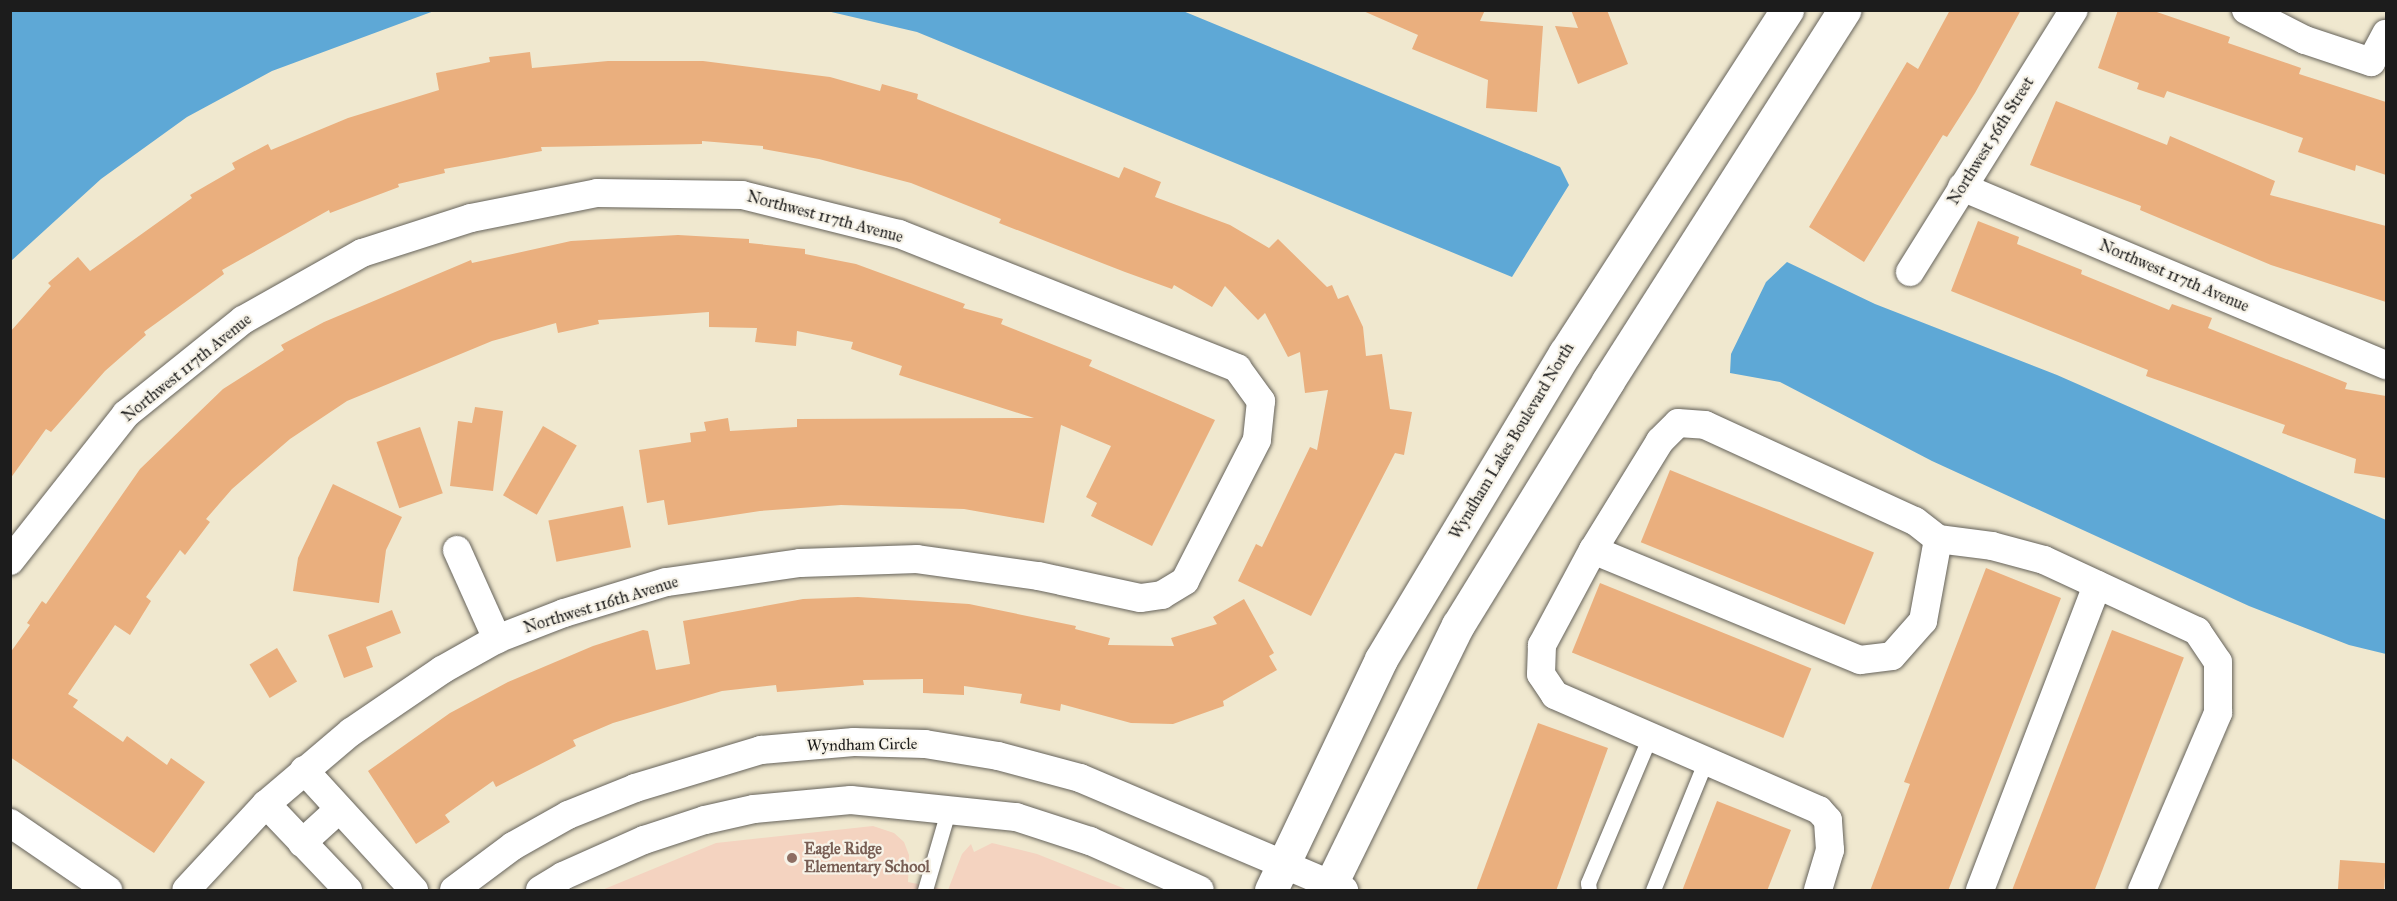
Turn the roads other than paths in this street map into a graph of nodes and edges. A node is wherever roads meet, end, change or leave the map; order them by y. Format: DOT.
graph roads {
  1 [pos="1787,10"];
  2 [pos="1844,10"];
  3 [pos="2074,10"];
  4 [pos="2246,10"];
  5 [pos="2386,34"];
  6 [pos="2379,64"];
  7 [pos="1962,187"];
  8 [pos="1910,272"];
  9 [pos="2386,365"];
  10 [pos="1938,539"];
  11 [pos="457,550"];
  12 [pos="1593,550"];
  13 [pos="10,561"];
  14 [pos="2097,585"];
  15 [pos="1140,598"];
  16 [pos="497,639"];
  17 [pos="1650,736"];
  18 [pos="1706,760"];
  19 [pos="304,770"];
  20 [pos="266,804"];
  21 [pos="949,808"];
  22 [pos="337,811"];
  23 [pos="10,823"];
  24 [pos="302,843"];
  25 [pos="1277,876"];
  26 [pos="1334,888"];
  27 [pos="108,891"];
  28 [pos="186,891"];
  29 [pos="348,891"];
  30 [pos="414,891"];
  31 [pos="454,891"];
  32 [pos="540,891"];
  33 [pos="925,891"];
  34 [pos="1200,891"];
  35 [pos="1589,891"];
  36 [pos="1653,891"];
  37 [pos="1818,891"];
  38 [pos="1980,891"];
  39 [pos="2142,891"];
  1 -- 25 [label="street, Wyndham Lakes Boulevard North"];
  2 -- 26 [label="street"];
  3 -- 7 [label="street, Northwest 56th Street"];
  4 -- 6 [label="street"];
  5 -- 6 [label="street"];
  7 -- 8 [label="street, Northwest 56th Street"];
  7 -- 9 [label="street, Northwest 117th Avenue"];
  10 -- 12 [label="street"];
  10 -- 12 [label="street"];
  10 -- 14 [label="street"];
  11 -- 16 [label="street"];
  12 -- 17 [label="street"];
  13 -- 15 [label="street, Northwest 117th Avenue"];
  14 -- 38 [label="street"];
  14 -- 39 [label="street"];
  15 -- 16 [label="street, Northwest 116th Avenue"];
  16 -- 19 [label="street, Northwest 116th Avenue"];
  17 -- 18 [label="street"];
  17 -- 35 [label="lane"];
  18 -- 36 [label="lane"];
  18 -- 37 [label="street"];
  19 -- 20 [label="street, Northwest 116th Avenue"];
  19 -- 22 [label="street"];
  20 -- 24 [label="street"];
  20 -- 28 [label="street, Northwest 116th Avenue"];
  21 -- 32 [label="street"];
  21 -- 33 [label="lane"];
  21 -- 34 [label="street"];
  22 -- 24 [label="street"];
  22 -- 30 [label="street"];
  23 -- 27 [label="street"];
  24 -- 29 [label="street"];
  25 -- 26 [label="street, Wyndham Circle"];
  25 -- 31 [label="street, Wyndham Circle"];
}
